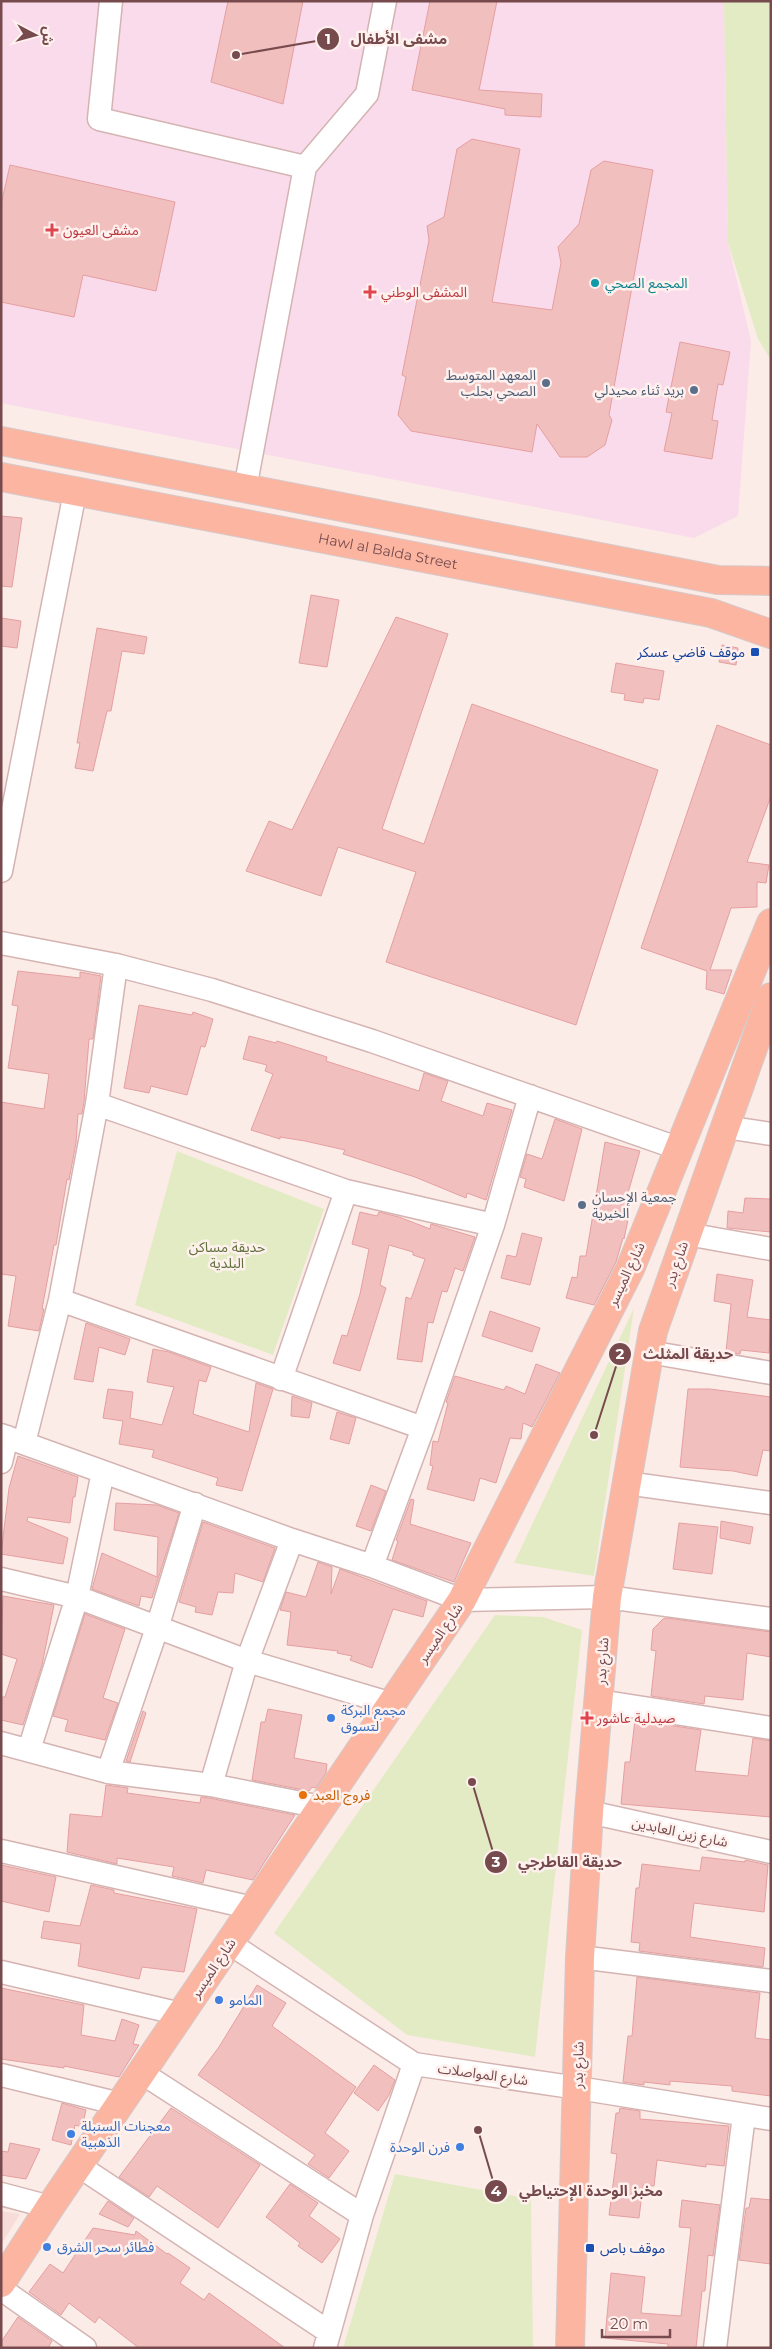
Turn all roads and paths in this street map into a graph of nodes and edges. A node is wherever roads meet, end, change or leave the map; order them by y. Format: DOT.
graph roads {
  1 [pos="111,1"];
  2 [pos="385,1"];
  3 [pos="305,167"];
  4 [pos="1,441"];
  5 [pos="1,478"];
  6 [pos="245,489"];
  7 [pos="75,492"];
  8 [pos="771,582"];
  9 [pos="771,634"];
  10 [pos="1,872"];
  11 [pos="771,923"];
  12 [pos="1,943"];
  13 [pos="116,964"];
  14 [pos="769,1007"];
  15 [pos="530,1096"];
  16 [pos="97,1104"];
  17 [pos="725,1127"];
  18 [pos="771,1134"];
  19 [pos="680,1149"];
  20 [pos="346,1191"];
  21 [pos="493,1225"];
  22 [pos="687,1234"];
  23 [pos="771,1248"];
  24 [pos="60,1300"];
  25 [pos="649,1352"];
  26 [pos="771,1374"];
  27 [pos="281,1380"];
  28 [pos="423,1428"];
  29 [pos="11,1438"];
  30 [pos="1,1462"];
  31 [pos="103,1472"];
  32 [pos="626,1483"];
  33 [pos="771,1502"];
  34 [pos="194,1504"];
  35 [pos="292,1540"];
  36 [pos="372,1566"];
  37 [pos="1,1579"];
  38 [pos="77,1597"];
  39 [pos="606,1597"];
  40 [pos="462,1600"];
  41 [pos="771,1619"];
  42 [pos="157,1628"];
  43 [pos="247,1661"];
  44 [pos="599,1701"];
  45 [pos="392,1704"];
  46 [pos="771,1728"];
  47 [pos="1,1744"];
  48 [pos="29,1750"];
  49 [pos="108,1772"];
  50 [pos="212,1785"];
  51 [pos="321,1807"];
  52 [pos="589,1812"];
  53 [pos="1,1851"];
  54 [pos="771,1852"];
  55 [pos="253,1908"];
  56 [pos="229,1943"];
  57 [pos="580,1957"];
  58 [pos="1,1972"];
  59 [pos="771,1981"];
  60 [pos="181,2014"];
  61 [pos="414,2064"];
  62 [pos="142,2073"];
  63 [pos="1,2075"];
  64 [pos="578,2088"];
  65 [pos="120,2104"];
  66 [pos="744,2115"];
  67 [pos="771,2119"];
  68 [pos="79,2166"];
  69 [pos="1,2194"];
  70 [pos="50,2207"];
  71 [pos="362,2215"];
  72 [pos="1,2283"];
  73 [pos="1,2289"];
  74 [pos="327,2340"];
  75 [pos="85,2348"];
  76 [pos="570,2348"];
  77 [pos="715,2348"];
  1 -- 3 [label="street"];
  2 -- 3 [label="street"];
  3 -- 6 [label="street"];
  4 -- 6 [label="main road"];
  5 -- 7 [label="main road, Hawl al Balda Street"];
  6 -- 8 [label="main road"];
  7 -- 9 [label="main road, Hawl al Balda Street"];
  7 -- 10 [label="street"];
  11 -- 19 [label="main road, شارع الميسر"];
  12 -- 13 [label="street"];
  13 -- 15 [label="street"];
  13 -- 16 [label="street"];
  14 -- 17 [label="main road, شارع بدر"];
  15 -- 19 [label="street"];
  15 -- 21 [label="street"];
  16 -- 20 [label="street"];
  16 -- 24 [label="street"];
  17 -- 18 [label="street"];
  17 -- 22 [label="main road, شارع بدر"];
  19 -- 40 [label="main road, شارع الميسر"];
  20 -- 21 [label="street"];
  20 -- 27 [label="street"];
  21 -- 28 [label="street"];
  22 -- 23 [label="street"];
  22 -- 25 [label="main road, شارع بدر"];
  24 -- 27 [label="street"];
  24 -- 29 [label="street"];
  25 -- 26 [label="street"];
  25 -- 32 [label="main road, شارع بدر"];
  27 -- 28 [label="street"];
  28 -- 36 [label="street"];
  29 -- 30 [label="street"];
  29 -- 31 [label="street"];
  31 -- 34 [label="street"];
  31 -- 38 [label="street"];
  32 -- 33 [label="street"];
  32 -- 39 [label="main road, شارع بدر"];
  34 -- 35 [label="street"];
  34 -- 42 [label="street"];
  35 -- 36 [label="street"];
  35 -- 43 [label="street"];
  36 -- 40 [label="street"];
  37 -- 38 [label="street"];
  38 -- 42 [label="street"];
  38 -- 48 [label="street"];
  39 -- 40 [label="street"];
  39 -- 41 [label="street"];
  39 -- 44 [label="main road, شارع بدر"];
  40 -- 45 [label="main road, شارع الميسر"];
  42 -- 43 [label="street"];
  42 -- 49 [label="street"];
  43 -- 45 [label="street"];
  43 -- 50 [label="street"];
  44 -- 46 [label="street"];
  44 -- 52 [label="main road, شارع بدر"];
  45 -- 51 [label="main road, شارع الميسر"];
  47 -- 48 [label="street"];
  48 -- 49 [label="street"];
  49 -- 50 [label="street"];
  50 -- 51 [label="street"];
  51 -- 55 [label="main road, شارع الميسر"];
  52 -- 54 [label="street, شارع زين العابدين"];
  52 -- 57 [label="main road, شارع بدر"];
  53 -- 55 [label="street"];
  55 -- 56 [label="main road, شارع الميسر"];
  56 -- 60 [label="main road, شارع الميسر"];
  56 -- 61 [label="street, شارع المواصلات"];
  57 -- 59 [label="street"];
  57 -- 64 [label="main road, شارع بدر"];
  58 -- 60 [label="street"];
  60 -- 62 [label="main road, شارع الميسر"];
  61 -- 64 [label="street, شارع المواصلات"];
  61 -- 71 [label="street"];
  62 -- 65 [label="main road, شارع الميسر"];
  62 -- 71 [label="street"];
  63 -- 65 [label="street"];
  64 -- 66 [label="street, شارع المواصلات"];
  64 -- 76 [label="main road, شارع بدر"];
  65 -- 68 [label="main road, شارع الميسر"];
  66 -- 67 [label="street, شارع المواصلات"];
  66 -- 77 [label="street"];
  68 -- 70 [label="main road, شارع الميسر"];
  68 -- 74 [label="street"];
  69 -- 70 [label="street"];
  70 -- 72 [label="main road, شارع الميسر"];
  71 -- 74 [label="street"];
  73 -- 75 [label="street"];
}
